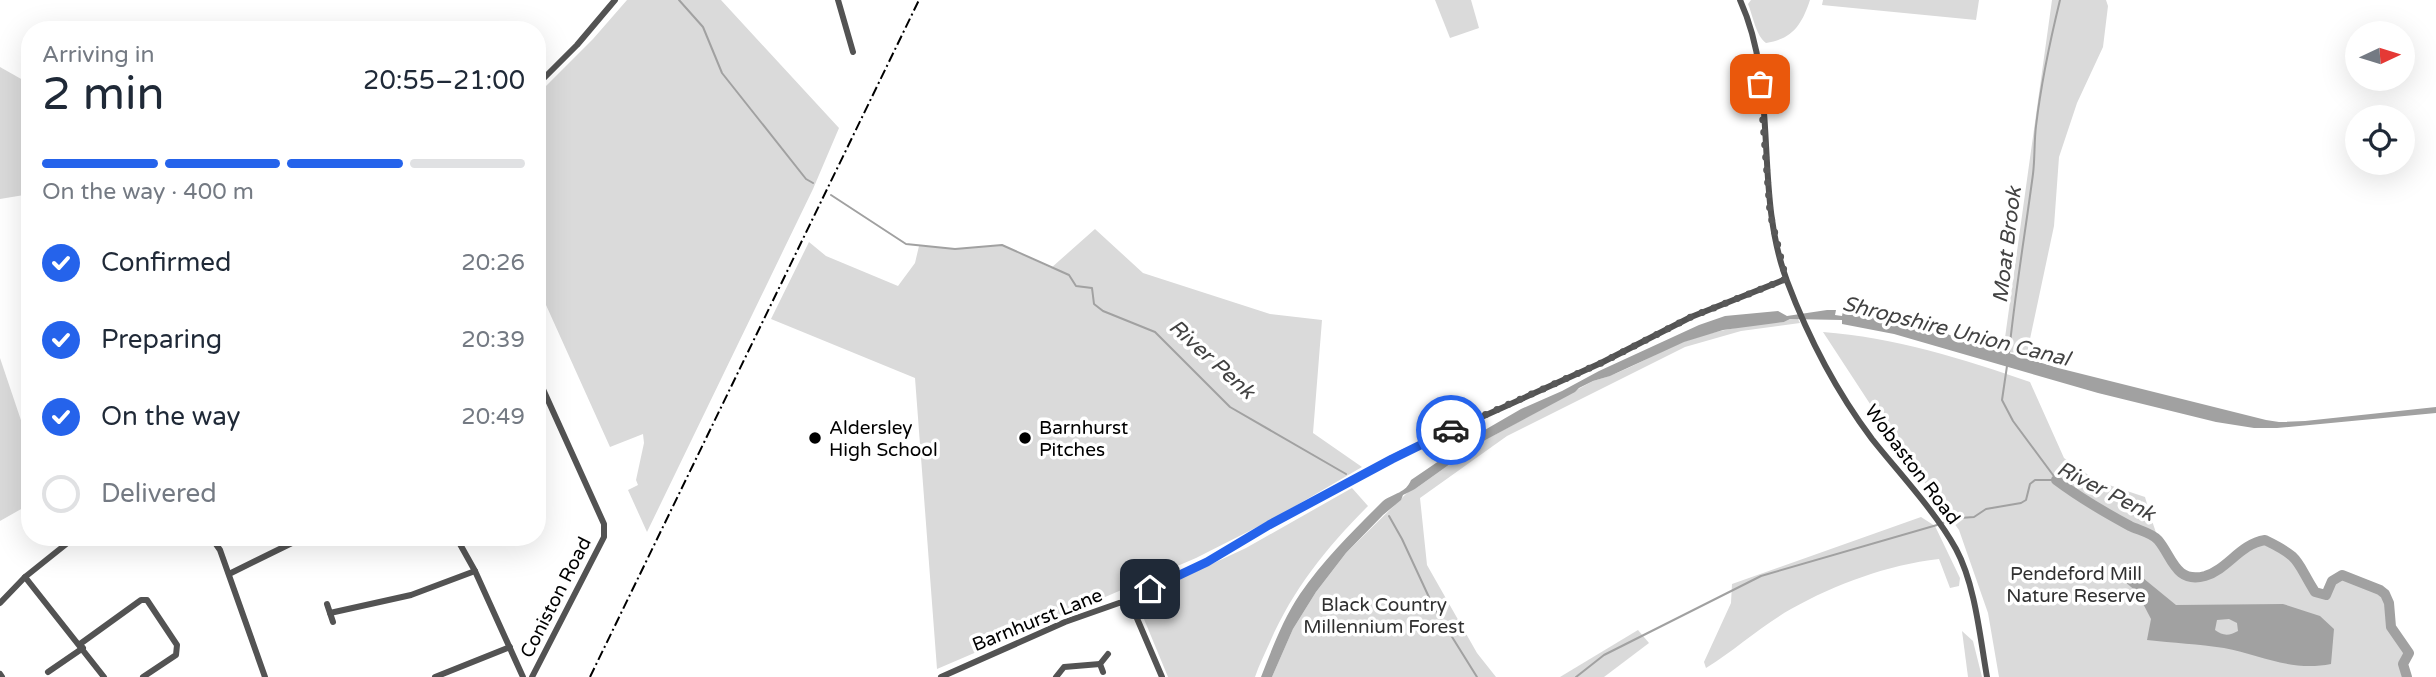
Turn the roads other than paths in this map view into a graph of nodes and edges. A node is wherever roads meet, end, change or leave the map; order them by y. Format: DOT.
graph roads {
  1 [pos="615,0"];
  2 [pos="838,0"];
  3 [pos="1740,0"];
  4 [pos="853,52"];
  5 [pos="546,77"];
  6 [pos="1786,279"];
  7 [pos="546,397"];
  8 [pos="64,546"];
  9 [pos="218,546"];
  10 [pos="286,546"];
  11 [pos="461,546"];
  12 [pos="475,571"];
  13 [pos="229,574"];
  14 [pos="25,577"];
  15 [pos="1130,602"];
  16 [pos="0,603"];
  17 [pos="327,604"];
  18 [pos="330,613"];
  19 [pos="333,622"];
  20 [pos="82,646"];
  21 [pos="510,647"];
  22 [pos="1108,654"];
  23 [pos="1100,664"];
  24 [pos="48,672"];
  25 [pos="1103,672"];
  26 [pos="104,677"];
  27 [pos="143,677"];
  28 [pos="265,677"];
  29 [pos="436,677"];
  30 [pos="523,677"];
  31 [pos="532,677"];
  32 [pos="941,677"];
  33 [pos="1056,677"];
  34 [pos="1162,677"];
  35 [pos="1987,677"];
  1 -- 5 [label="street"];
  2 -- 4 [label="street"];
  3 -- 6 [label="street, Wobaston Road"];
  6 -- 15 [label="street, Barnhurst Lane"];
  6 -- 35 [label="street, Wobaston Road"];
  7 -- 31 [label="street, Coniston Road"];
  8 -- 14 [label="street"];
  9 -- 13 [label="street"];
  10 -- 13 [label="street"];
  11 -- 12 [label="street"];
  12 -- 18 [label="street"];
  12 -- 21 [label="street"];
  13 -- 28 [label="street"];
  14 -- 16 [label="street"];
  14 -- 20 [label="street"];
  15 -- 32 [label="street, Barnhurst Lane"];
  15 -- 34 [label="street"];
  17 -- 18 [label="street"];
  18 -- 19 [label="street"];
  20 -- 24 [label="street"];
  20 -- 26 [label="street"];
  20 -- 27 [label="street"];
  21 -- 29 [label="street"];
  21 -- 30 [label="street"];
  22 -- 23 [label="street"];
  23 -- 25 [label="street"];
  23 -- 33 [label="street"];
}
